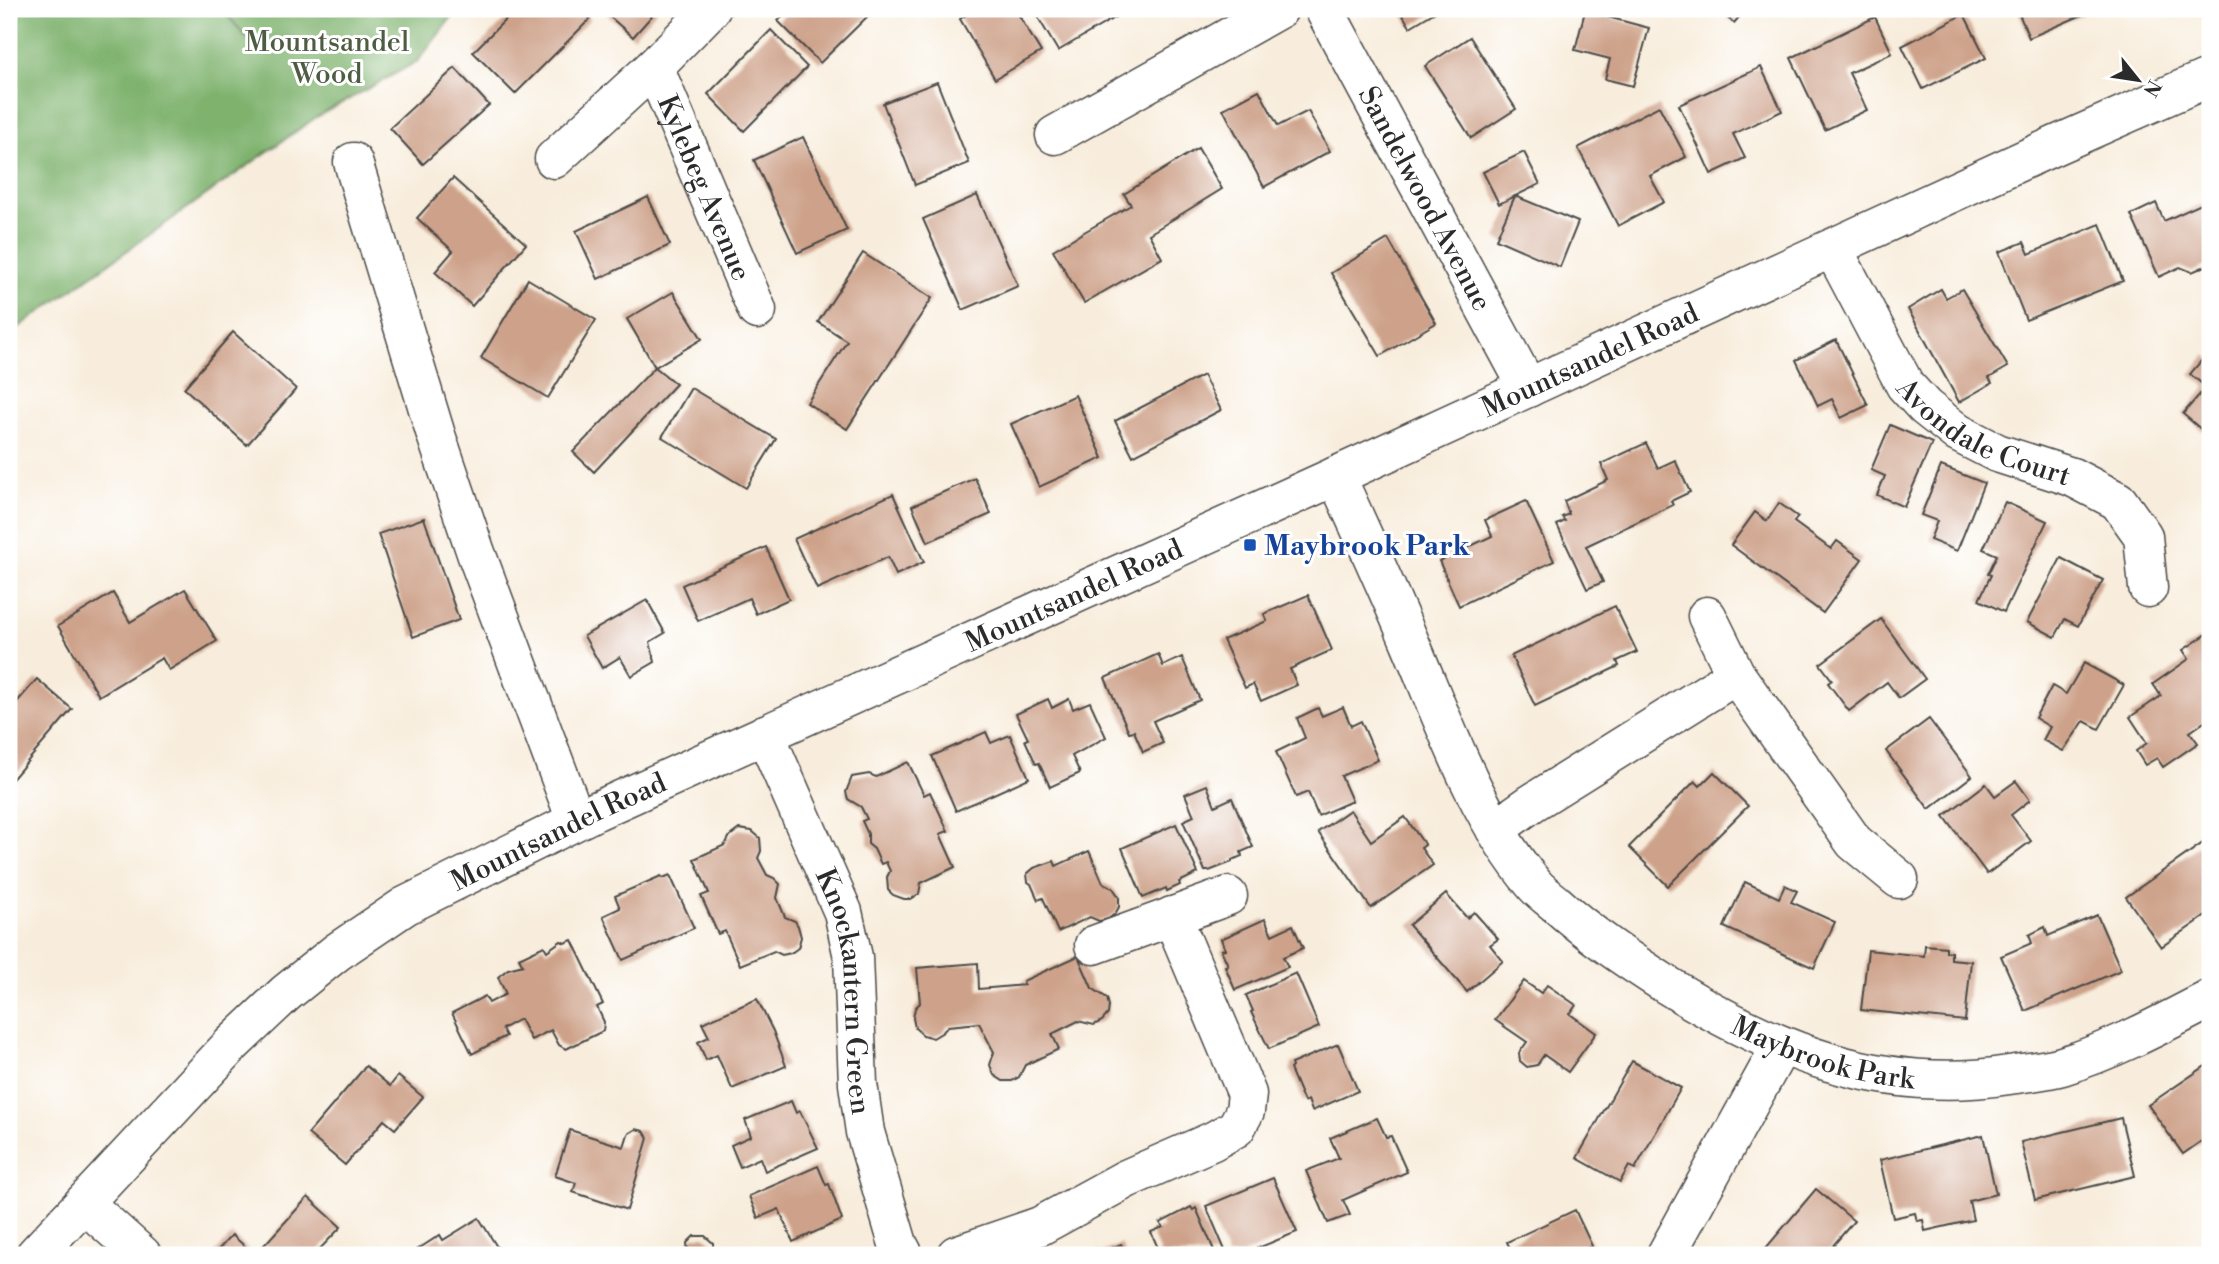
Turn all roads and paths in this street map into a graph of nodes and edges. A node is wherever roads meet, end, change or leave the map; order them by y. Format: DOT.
graph roads {
  1 [pos="711,9"];
  2 [pos="1279,9"];
  3 [pos="1324,9"];
  4 [pos="654,67"];
  5 [pos="2210,77"];
  6 [pos="1055,135"];
  7 [pos="554,159"];
  8 [pos="353,162"];
  9 [pos="1833,249"];
  10 [pos="757,310"];
  11 [pos="1528,388"];
  12 [pos="1336,476"];
  13 [pos="2148,588"];
  14 [pos="1707,616"];
  15 [pos="1736,675"];
  16 [pos="765,734"];
  17 [pos="576,820"];
  18 [pos="1495,829"];
  19 [pos="1899,879"];
  20 [pos="1228,896"];
  21 [pos="1172,916"];
  22 [pos="1094,945"];
  23 [pos="2210,999"];
  24 [pos="1781,1046"];
  25 [pos="84,1203"];
  26 [pos="35,1255"];
  27 [pos="142,1255"];
  28 [pos="904,1255"];
  29 [pos="956,1255"];
  30 [pos="1666,1255"];
  1 -- 4 [label="street, Kylebeg Avenue"];
  2 -- 6 [label="street"];
  3 -- 11 [label="street, Sandelwood Avenue"];
  4 -- 7 [label="street, Kylebeg Avenue"];
  4 -- 10 [label="street, Kylebeg Avenue"];
  5 -- 9 [label="street, Mountsandel Road"];
  8 -- 17 [label="street"];
  9 -- 11 [label="street, Mountsandel Road"];
  9 -- 13 [label="street, Avondale Court"];
  11 -- 12 [label="street, Mountsandel Road"];
  12 -- 16 [label="street, Mountsandel Road"];
  12 -- 18 [label="street, Maybrook Park"];
  14 -- 15 [label="street"];
  15 -- 18 [label="street"];
  15 -- 19 [label="street"];
  16 -- 17 [label="street, Mountsandel Road"];
  16 -- 28 [label="street, Knockantern Green"];
  17 -- 25 [label="street, Mountsandel Road"];
  18 -- 24 [label="street, Maybrook Park"];
  20 -- 21 [label="street"];
  21 -- 22 [label="street"];
  21 -- 29 [label="street"];
  23 -- 24 [label="street, Maybrook Park"];
  24 -- 30 [label="street"];
  25 -- 26 [label="street, Mountsandel Road"];
  25 -- 27 [label="street"];
}
